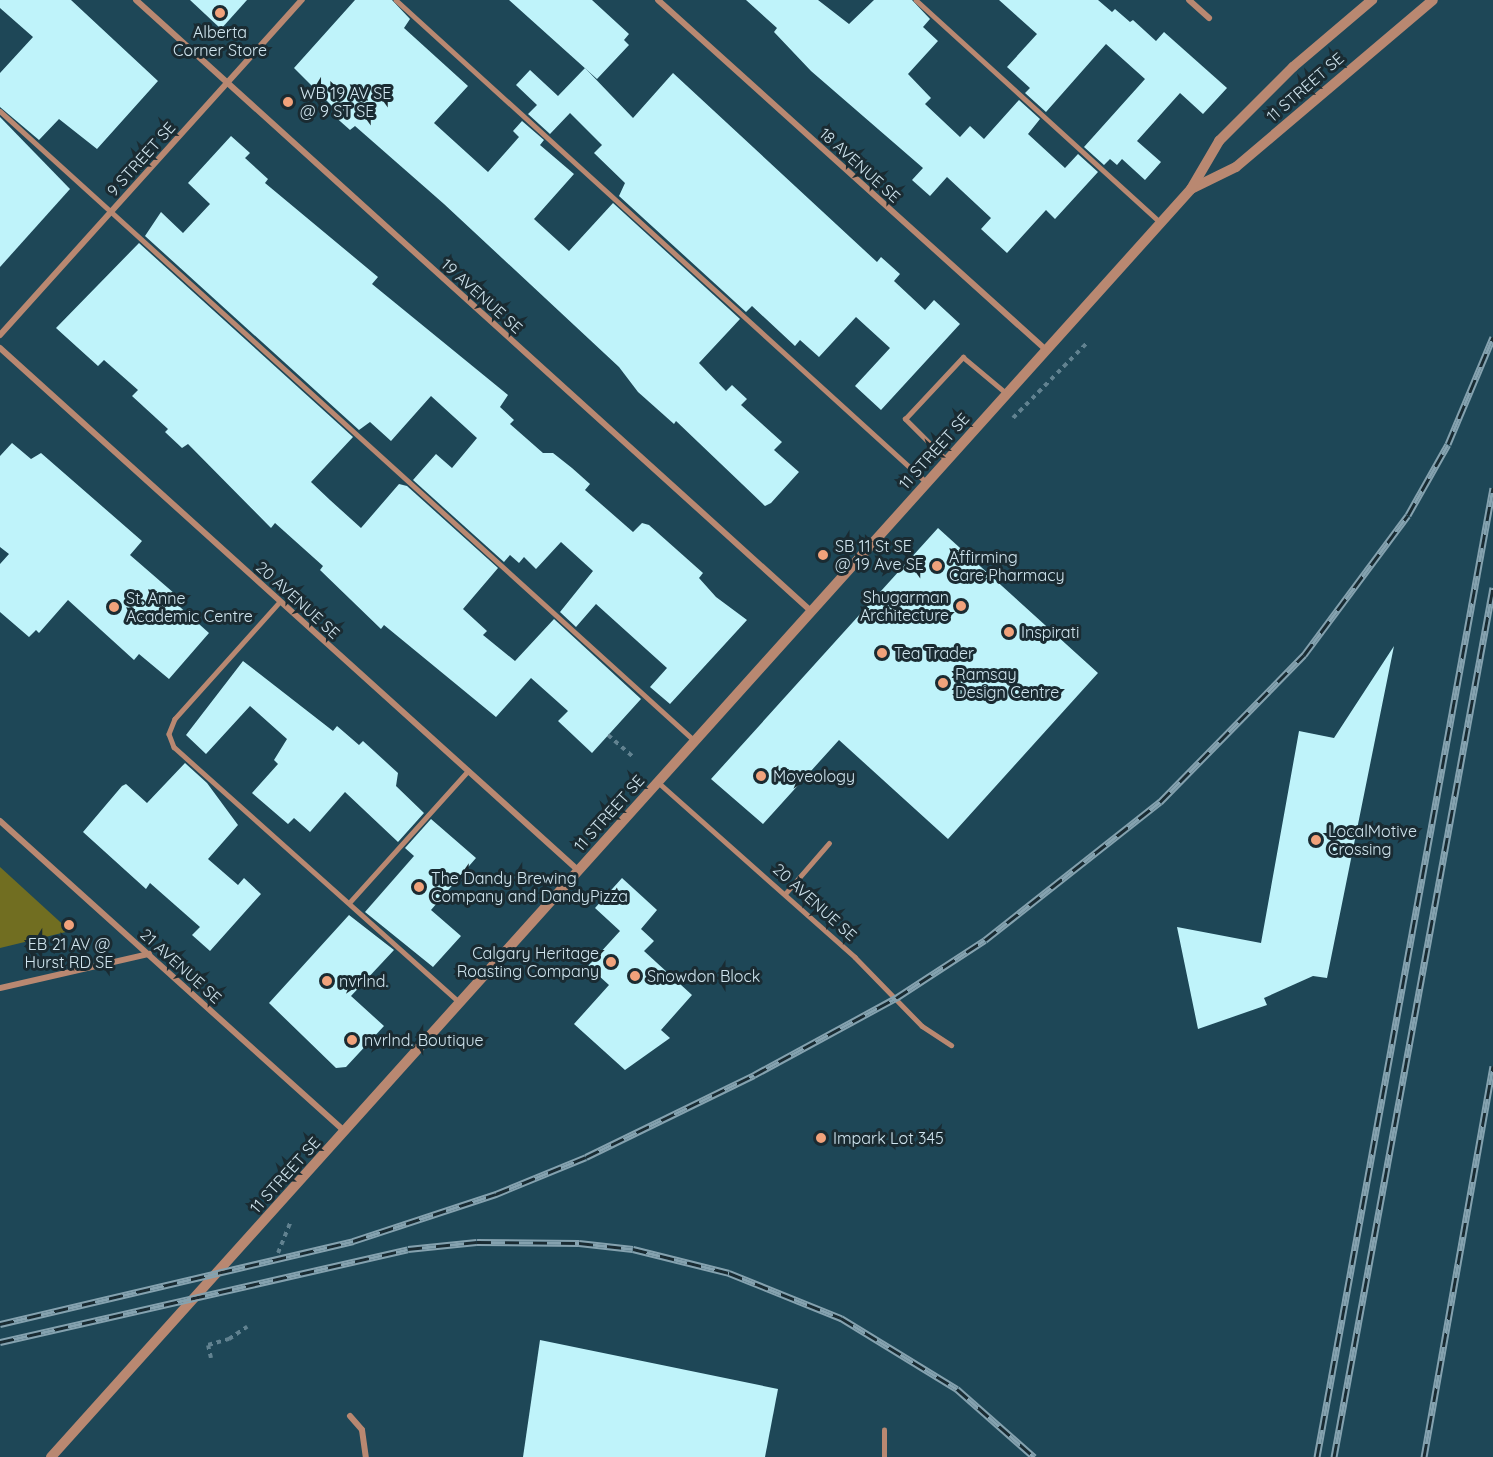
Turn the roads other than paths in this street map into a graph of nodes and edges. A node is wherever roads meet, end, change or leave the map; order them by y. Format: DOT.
graph roads {
  1 [pos="136,0"];
  2 [pos="302,0"];
  3 [pos="396,0"];
  4 [pos="658,0"];
  5 [pos="916,0"];
  6 [pos="1189,0"];
  7 [pos="1372,0"];
  8 [pos="1433,0"];
  9 [pos="1209,18"];
  10 [pos="227,84"];
  11 [pos="0,111"];
  12 [pos="1191,189"];
  13 [pos="111,213"];
  14 [pos="1161,223"];
  15 [pos="0,335"];
  16 [pos="0,348"];
  17 [pos="1045,350"];
  18 [pos="1006,393"];
  19 [pos="946,460"];
  20 [pos="926,482"];
  21 [pos="280,602"];
  22 [pos="811,611"];
  23 [pos="695,740"];
  24 [pos="468,771"];
  25 [pos="657,781"];
  26 [pos="0,820"];
  27 [pos="830,843"];
  28 [pos="578,870"];
  29 [pos="785,894"];
  30 [pos="349,903"];
  31 [pos="149,954"];
  32 [pos="0,988"];
  33 [pos="459,1003"];
  34 [pos="951,1045"];
  35 [pos="344,1131"];
  36 [pos="351,1416"];
  37 [pos="884,1431"];
  38 [pos="51,1457"];
  39 [pos="366,1457"];
  40 [pos="884,1457"];
  1 -- 10 [label="street, 19 AVENUE SE"];
  2 -- 10 [label="street, 9 STREET SE"];
  3 -- 20 [label="lane"];
  4 -- 17 [label="street, 18 AVENUE SE"];
  5 -- 14 [label="lane"];
  6 -- 9 [label="street"];
  7 -- 12 [label="street, 11 STREET SE"];
  8 -- 12 [label="street, 11 STREET SE"];
  10 -- 13 [label="street, 9 STREET SE"];
  10 -- 22 [label="street, 19 AVENUE SE"];
  11 -- 13 [label="lane"];
  12 -- 14 [label="street, 11 STREET SE"];
  13 -- 15 [label="street, 9 STREET SE"];
  13 -- 23 [label="lane"];
  14 -- 17 [label="street, 11 STREET SE"];
  16 -- 21 [label="street, 20 AVENUE SE"];
  17 -- 18 [label="street, 11 STREET SE"];
  18 -- 19 [label="street, 11 STREET SE"];
  18 -- 19 [label="lane"];
  19 -- 20 [label="street, 11 STREET SE"];
  20 -- 22 [label="street, 11 STREET SE"];
  21 -- 24 [label="street, 20 AVENUE SE"];
  21 -- 30 [label="lane"];
  22 -- 23 [label="street, 11 STREET SE"];
  23 -- 25 [label="street, 11 STREET SE"];
  24 -- 28 [label="street, 20 AVENUE SE"];
  24 -- 30 [label="lane"];
  25 -- 28 [label="street, 11 STREET SE"];
  25 -- 29 [label="lane, 20 AVENUE SE"];
  26 -- 31 [label="street, 21 AVENUE SE"];
  27 -- 29 [label="lane"];
  28 -- 33 [label="street, 11 STREET SE"];
  29 -- 34 [label="lane, 20 AVENUE SE"];
  30 -- 33 [label="lane"];
  31 -- 32 [label="street"];
  31 -- 35 [label="street, 21 AVENUE SE"];
  33 -- 35 [label="street, 11 STREET SE"];
  35 -- 38 [label="street, 11 STREET SE"];
  36 -- 39 [label="street"];
  37 -- 40 [label="lane"];
}
